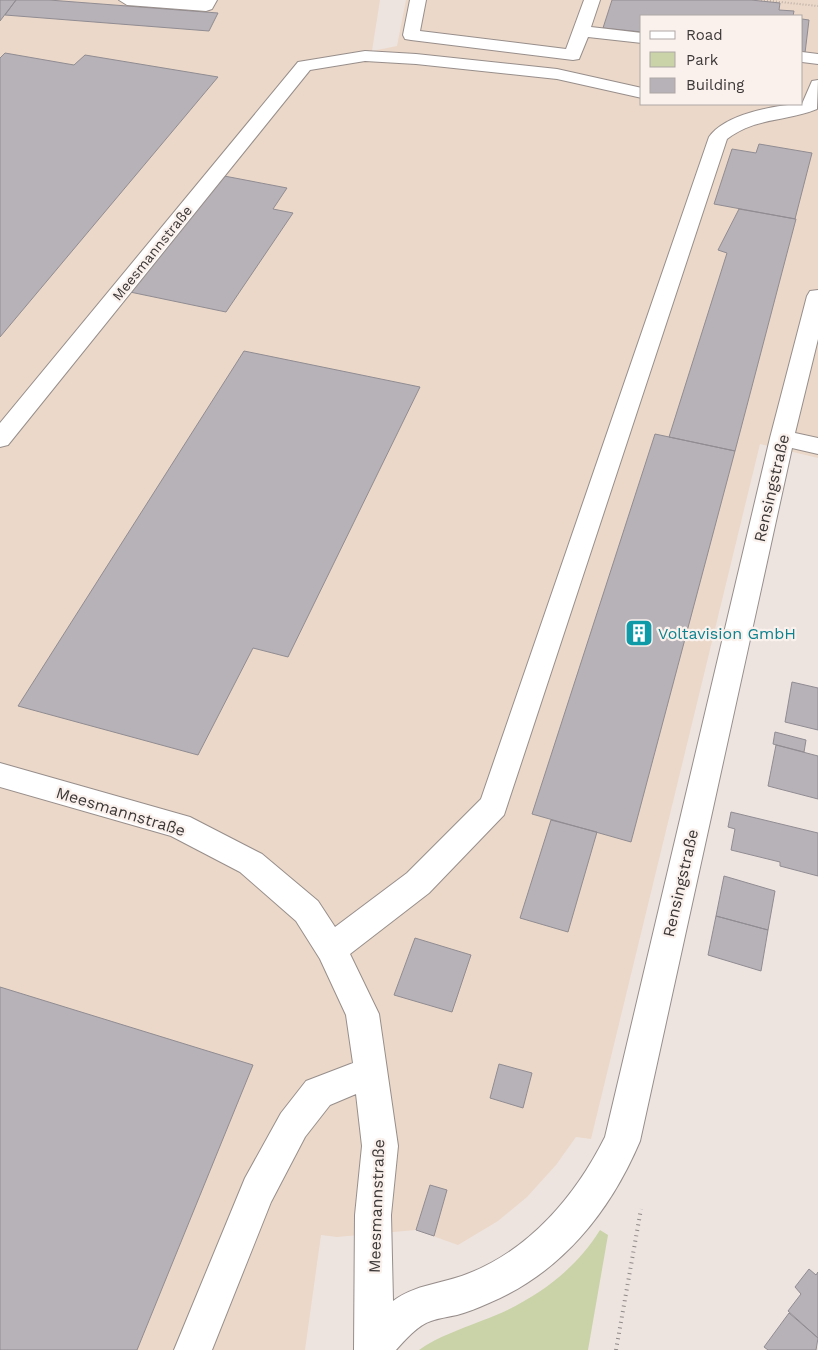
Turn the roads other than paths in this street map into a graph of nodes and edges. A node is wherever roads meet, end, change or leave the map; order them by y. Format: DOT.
graph roads {
  1 [pos="127,0"];
  2 [pos="209,0"];
  3 [pos="418,0"];
  4 [pos="592,0"];
  5 [pos="582,31"];
  6 [pos="640,38"];
  7 [pos="803,57"];
  8 [pos="818,59"];
  9 [pos="640,93"];
  10 [pos="816,100"];
  11 [pos="818,296"];
  12 [pos="782,438"];
  13 [pos="0,439"];
  14 [pos="818,446"];
  15 [pos="0,775"];
  16 [pos="331,949"];
  17 [pos="372,1072"];
  18 [pos="373,1348"];
  19 [pos="192,1350"];
  1 -- 2 [label="street"];
  3 -- 5 [label="street"];
  4 -- 5 [label="street"];
  5 -- 6 [label="street"];
  7 -- 8 [label="street"];
  9 -- 13 [label="street, Meesmannstraße"];
  10 -- 16 [label="street"];
  11 -- 12 [label="street, Rensingstraße"];
  12 -- 14 [label="street"];
  12 -- 18 [label="street, Rensingstraße"];
  15 -- 16 [label="street, Meesmannstraße"];
  16 -- 17 [label="street, Meesmannstraße"];
  17 -- 18 [label="street, Meesmannstraße"];
  17 -- 19 [label="street"];
}
